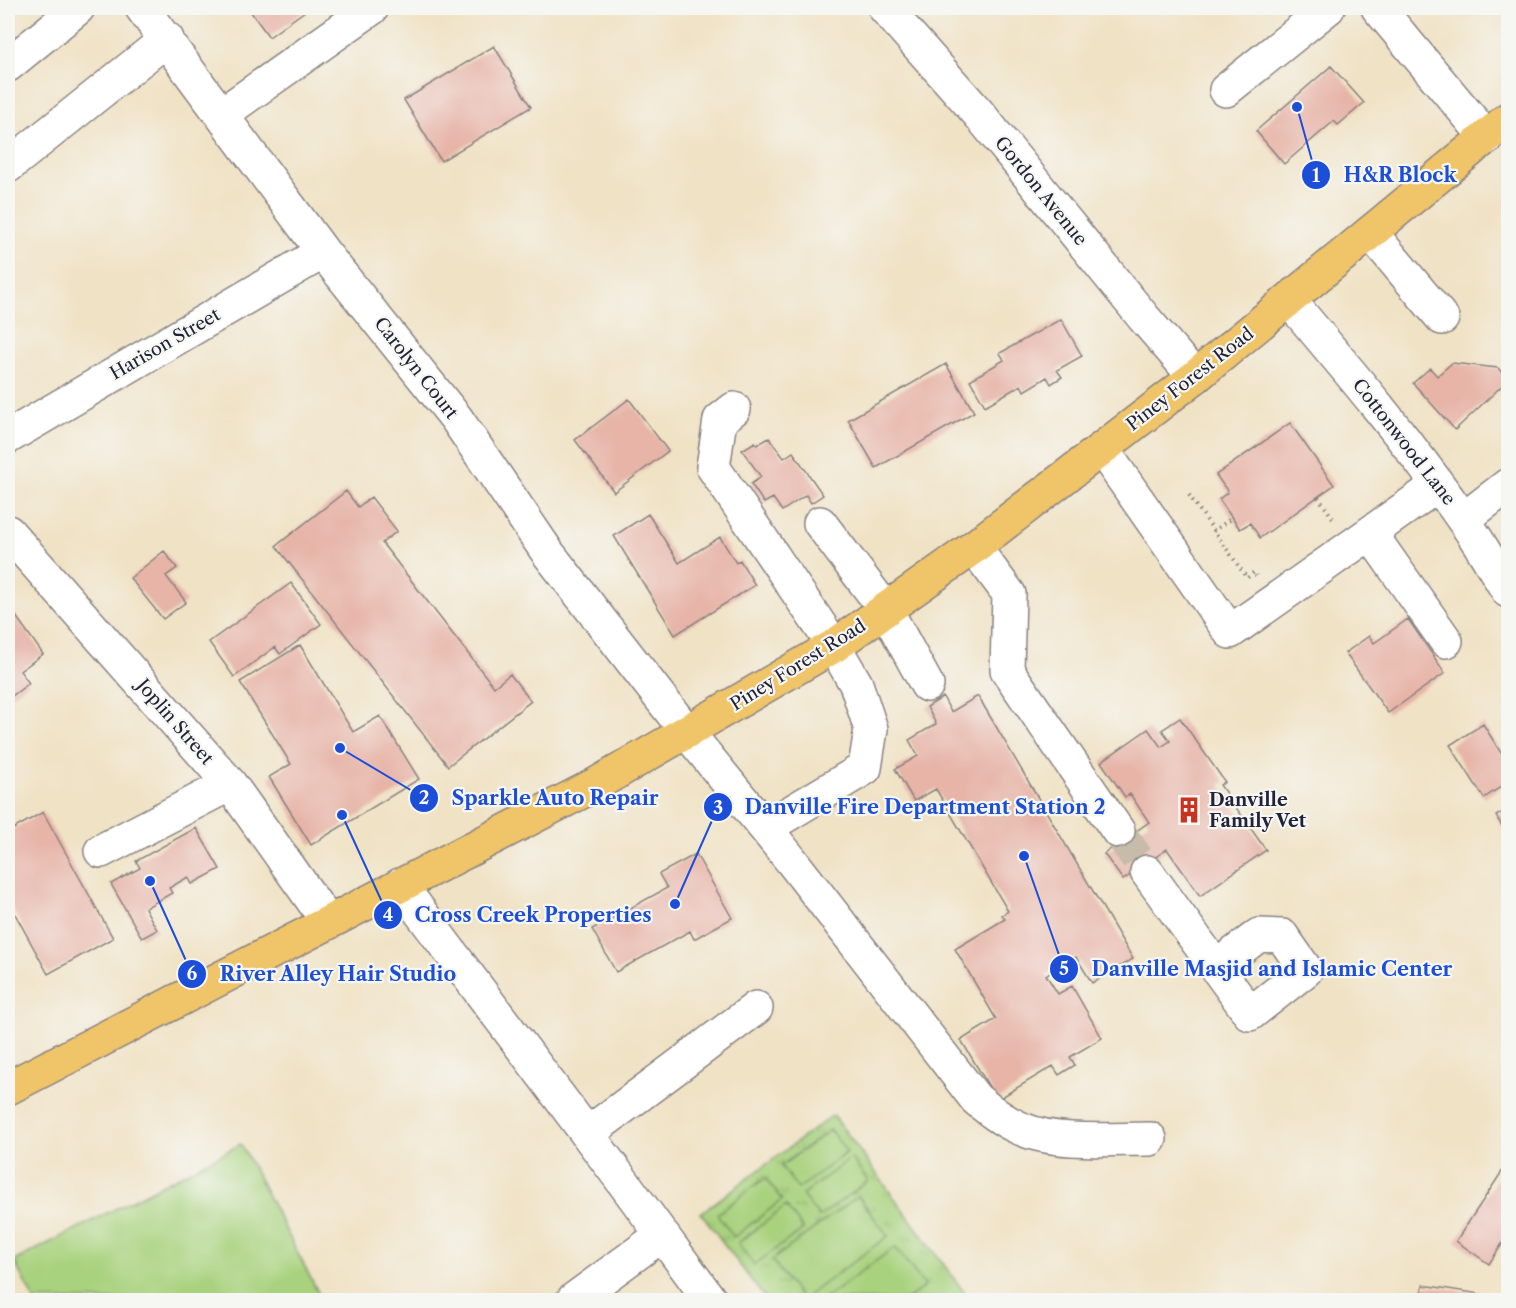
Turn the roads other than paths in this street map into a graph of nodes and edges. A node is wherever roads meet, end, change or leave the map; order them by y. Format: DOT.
graph roads {
  1 [pos="78,8"];
  2 [pos="142,8"];
  3 [pos="372,8"];
  4 [pos="885,8"];
  5 [pos="1328,8"];
  6 [pos="1378,8"];
  7 [pos="166,39"];
  8 [pos="8,65"];
  9 [pos="1226,90"];
  10 [pos="222,114"];
  11 [pos="1498,129"];
  12 [pos="8,166"];
  13 [pos="1371,233"];
  14 [pos="323,252"];
  15 [pos="1289,300"];
  16 [pos="1442,318"];
  17 [pos="1195,377"];
  18 [pos="734,409"];
  19 [pos="8,437"];
  20 [pos="1102,449"];
  21 [pos="1438,485"];
  22 [pos="1509,485"];
  23 [pos="1464,519"];
  24 [pos="820,523"];
  25 [pos="8,532"];
  26 [pos="1371,533"];
  27 [pos="974,547"];
  28 [pos="1509,591"];
  29 [pos="886,610"];
  30 [pos="1446,641"];
  31 [pos="834,646"];
  32 [pos="927,685"];
  33 [pos="687,732"];
  34 [pos="230,784"];
  35 [pos="765,828"];
  36 [pos="1118,831"];
  37 [pos="101,851"];
  38 [pos="1147,873"];
  39 [pos="400,885"];
  40 [pos="328,922"];
  41 [pos="1216,967"];
  42 [pos="756,1008"];
  43 [pos="8,1088"];
  44 [pos="587,1134"];
  45 [pos="1150,1139"];
  46 [pos="662,1235"];
  47 [pos="573,1300"];
  48 [pos="710,1300"];
  1 -- 8 [label="street"];
  2 -- 7 [label="street, Carolyn Court"];
  3 -- 10 [label="street"];
  4 -- 17 [label="street, Gordon Avenue"];
  5 -- 9 [label="street"];
  6 -- 11 [label="street"];
  7 -- 10 [label="street, Carolyn Court"];
  7 -- 12 [label="street"];
  10 -- 14 [label="street, Carolyn Court"];
  11 -- 13 [label="main road, Piney Forest Road"];
  13 -- 15 [label="main road, Piney Forest Road"];
  13 -- 16 [label="street"];
  14 -- 19 [label="street, Harison Street"];
  14 -- 33 [label="street, Carolyn Court"];
  15 -- 17 [label="main road, Piney Forest Road"];
  15 -- 21 [label="street, Cottonwood Lane"];
  17 -- 20 [label="main road, Piney Forest Road"];
  18 -- 31 [label="street"];
  20 -- 26 [label="street"];
  20 -- 27 [label="main road, Piney Forest Road"];
  21 -- 23 [label="street, Cottonwood Lane"];
  21 -- 26 [label="street"];
  22 -- 23 [label="street"];
  23 -- 28 [label="street, Cottonwood Lane"];
  24 -- 29 [label="street"];
  25 -- 34 [label="street, Joplin Street"];
  26 -- 30 [label="street"];
  27 -- 29 [label="main road, Piney Forest Road"];
  27 -- 36 [label="street"];
  29 -- 31 [label="main road, Piney Forest Road"];
  29 -- 32 [label="street"];
  31 -- 33 [label="main road, Piney Forest Road"];
  31 -- 35 [label="street"];
  33 -- 35 [label="street, Carolyn Court"];
  33 -- 39 [label="main road, Piney Forest Road"];
  34 -- 37 [label="street"];
  34 -- 40 [label="street, Joplin Street"];
  35 -- 45 [label="street, Carolyn Court"];
  38 -- 41 [label="street"];
  39 -- 40 [label="main road, Piney Forest Road"];
  39 -- 44 [label="street"];
  40 -- 43 [label="main road, Piney Forest Road"];
  42 -- 44 [label="street"];
  44 -- 46 [label="street"];
  46 -- 47 [label="street"];
  46 -- 48 [label="street"];
}
